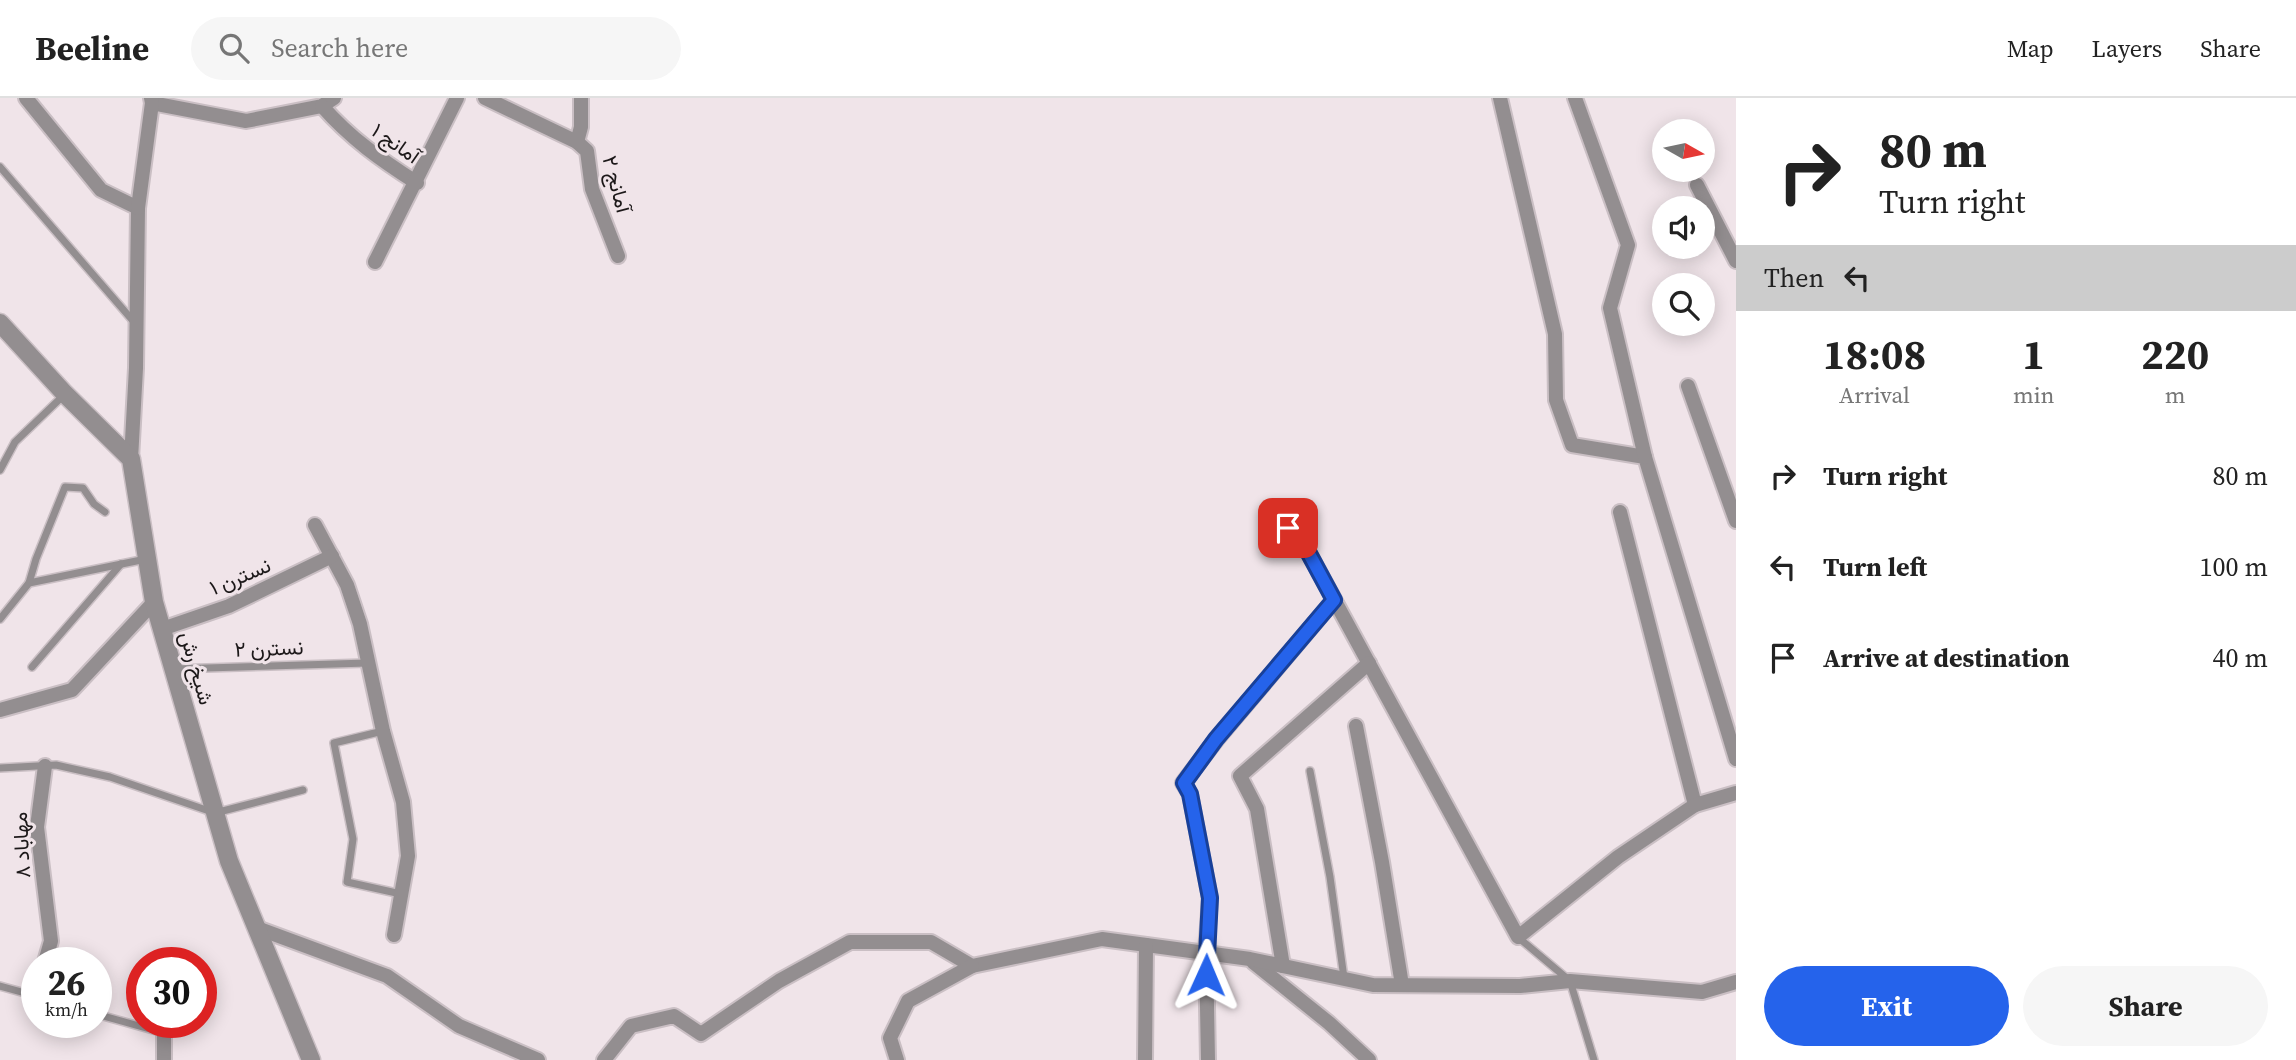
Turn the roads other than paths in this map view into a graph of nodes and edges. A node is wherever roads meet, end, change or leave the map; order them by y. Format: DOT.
graph roads {
  1 [pos="26,98"];
  2 [pos="457,98"];
  3 [pos="485,98"];
  4 [pos="581,98"];
  5 [pos="1500,98"];
  6 [pos="1575,98"];
  7 [pos="152,101"];
  8 [pos="328,102"];
  9 [pos="577,142"];
  10 [pos="0,167"];
  11 [pos="417,183"];
  12 [pos="1697,185"];
  13 [pos="138,208"];
  14 [pos="618,256"];
  15 [pos="1736,261"];
  16 [pos="375,262"];
  17 [pos="0,323"];
  18 [pos="137,325"];
  19 [pos="1688,386"];
  20 [pos="65,394"];
  21 [pos="1645,457"];
  22 [pos="131,459"];
  23 [pos="0,470"];
  24 [pos="105,512"];
  25 [pos="1620,512"];
  26 [pos="1736,521"];
  27 [pos="315,525"];
  28 [pos="1288,528"];
  29 [pos="332,556"];
  30 [pos="147,558"];
  31 [pos="122,563"];
  32 [pos="29,583"];
  33 [pos="1334,600"];
  34 [pos="154,602"];
  35 [pos="0,620"];
  36 [pos="162,629"];
  37 [pos="367,663"];
  38 [pos="1369,663"];
  39 [pos="32,667"];
  40 [pos="173,668"];
  41 [pos="0,710"];
  42 [pos="1356,726"];
  43 [pos="383,731"];
  44 [pos="1736,760"];
  45 [pos="45,766"];
  46 [pos="0,768"];
  47 [pos="1310,771"];
  48 [pos="303,790"];
  49 [pos="1736,793"];
  50 [pos="1695,805"];
  51 [pos="215,813"];
  52 [pos="401,894"];
  53 [pos="257,928"];
  54 [pos="394,935"];
  55 [pos="1518,937"];
  56 [pos="1146,945"];
  57 [pos="49,947"];
  58 [pos="1206,953"];
  59 [pos="1250,959"];
  60 [pos="972,966"];
  61 [pos="1283,966"];
  62 [pos="1344,979"];
  63 [pos="1570,981"];
  64 [pos="1736,982"];
  65 [pos="1402,985"];
  66 [pos="0,986"];
  67 [pos="21,991"];
  68 [pos="164,1038"];
  69 [pos="164,1060"];
  70 [pos="311,1060"];
  71 [pos="538,1060"];
  72 [pos="604,1060"];
  73 [pos="897,1060"];
  74 [pos="1145,1060"];
  75 [pos="1208,1060"];
  76 [pos="1369,1060"];
  77 [pos="1594,1060"];
  1 -- 13 [label="street"];
  2 -- 11 [label="street"];
  3 -- 9 [label="street, آمانج ۲"];
  4 -- 9 [label="street"];
  5 -- 21 [label="street"];
  6 -- 21 [label="street"];
  7 -- 8 [label="street"];
  7 -- 13 [label="street"];
  8 -- 11 [label="street, آمانج ۱"];
  9 -- 14 [label="street, آمانج ۲"];
  10 -- 18 [label="lane"];
  11 -- 16 [label="street"];
  12 -- 15 [label="street"];
  13 -- 18 [label="street"];
  17 -- 20 [label="street"];
  18 -- 22 [label="street"];
  19 -- 26 [label="street"];
  20 -- 22 [label="street"];
  20 -- 23 [label="lane"];
  21 -- 44 [label="street"];
  22 -- 30 [label="street, شیخ رش"];
  24 -- 32 [label="lane"];
  25 -- 50 [label="street"];
  27 -- 29 [label="street"];
  28 -- 33 [label="street"];
  29 -- 36 [label="street, نسترن ۱"];
  29 -- 37 [label="street"];
  30 -- 31 [label="lane"];
  30 -- 34 [label="street, شیخ رش"];
  31 -- 32 [label="lane"];
  31 -- 39 [label="lane"];
  32 -- 35 [label="lane"];
  33 -- 38 [label="street"];
  33 -- 58 [label="street"];
  34 -- 36 [label="street, شیخ رش"];
  34 -- 41 [label="street"];
  36 -- 40 [label="street, شیخ رش"];
  37 -- 40 [label="lane, نسترن ۲"];
  37 -- 43 [label="street"];
  38 -- 55 [label="street"];
  38 -- 61 [label="street"];
  40 -- 51 [label="street, شیخ رش"];
  42 -- 65 [label="street"];
  43 -- 52 [label="street"];
  43 -- 52 [label="lane"];
  45 -- 46 [label="lane"];
  45 -- 51 [label="lane"];
  45 -- 57 [label="street, مهاباد ۸"];
  47 -- 62 [label="lane"];
  48 -- 51 [label="lane"];
  49 -- 50 [label="street"];
  50 -- 55 [label="street"];
  51 -- 53 [label="street, شیخ رش"];
  52 -- 54 [label="street"];
  53 -- 70 [label="street, شیخ رش"];
  53 -- 71 [label="street"];
  55 -- 63 [label="lane"];
  56 -- 58 [label="street"];
  56 -- 60 [label="street"];
  56 -- 74 [label="street"];
  58 -- 59 [label="street"];
  58 -- 75 [label="street"];
  59 -- 61 [label="street"];
  59 -- 76 [label="street"];
  60 -- 72 [label="street"];
  60 -- 73 [label="street"];
  61 -- 62 [label="street"];
  62 -- 65 [label="street"];
  63 -- 64 [label="street"];
  63 -- 65 [label="street"];
  63 -- 77 [label="lane"];
  66 -- 67 [label="lane"];
  68 -- 69 [label="street"];
}
